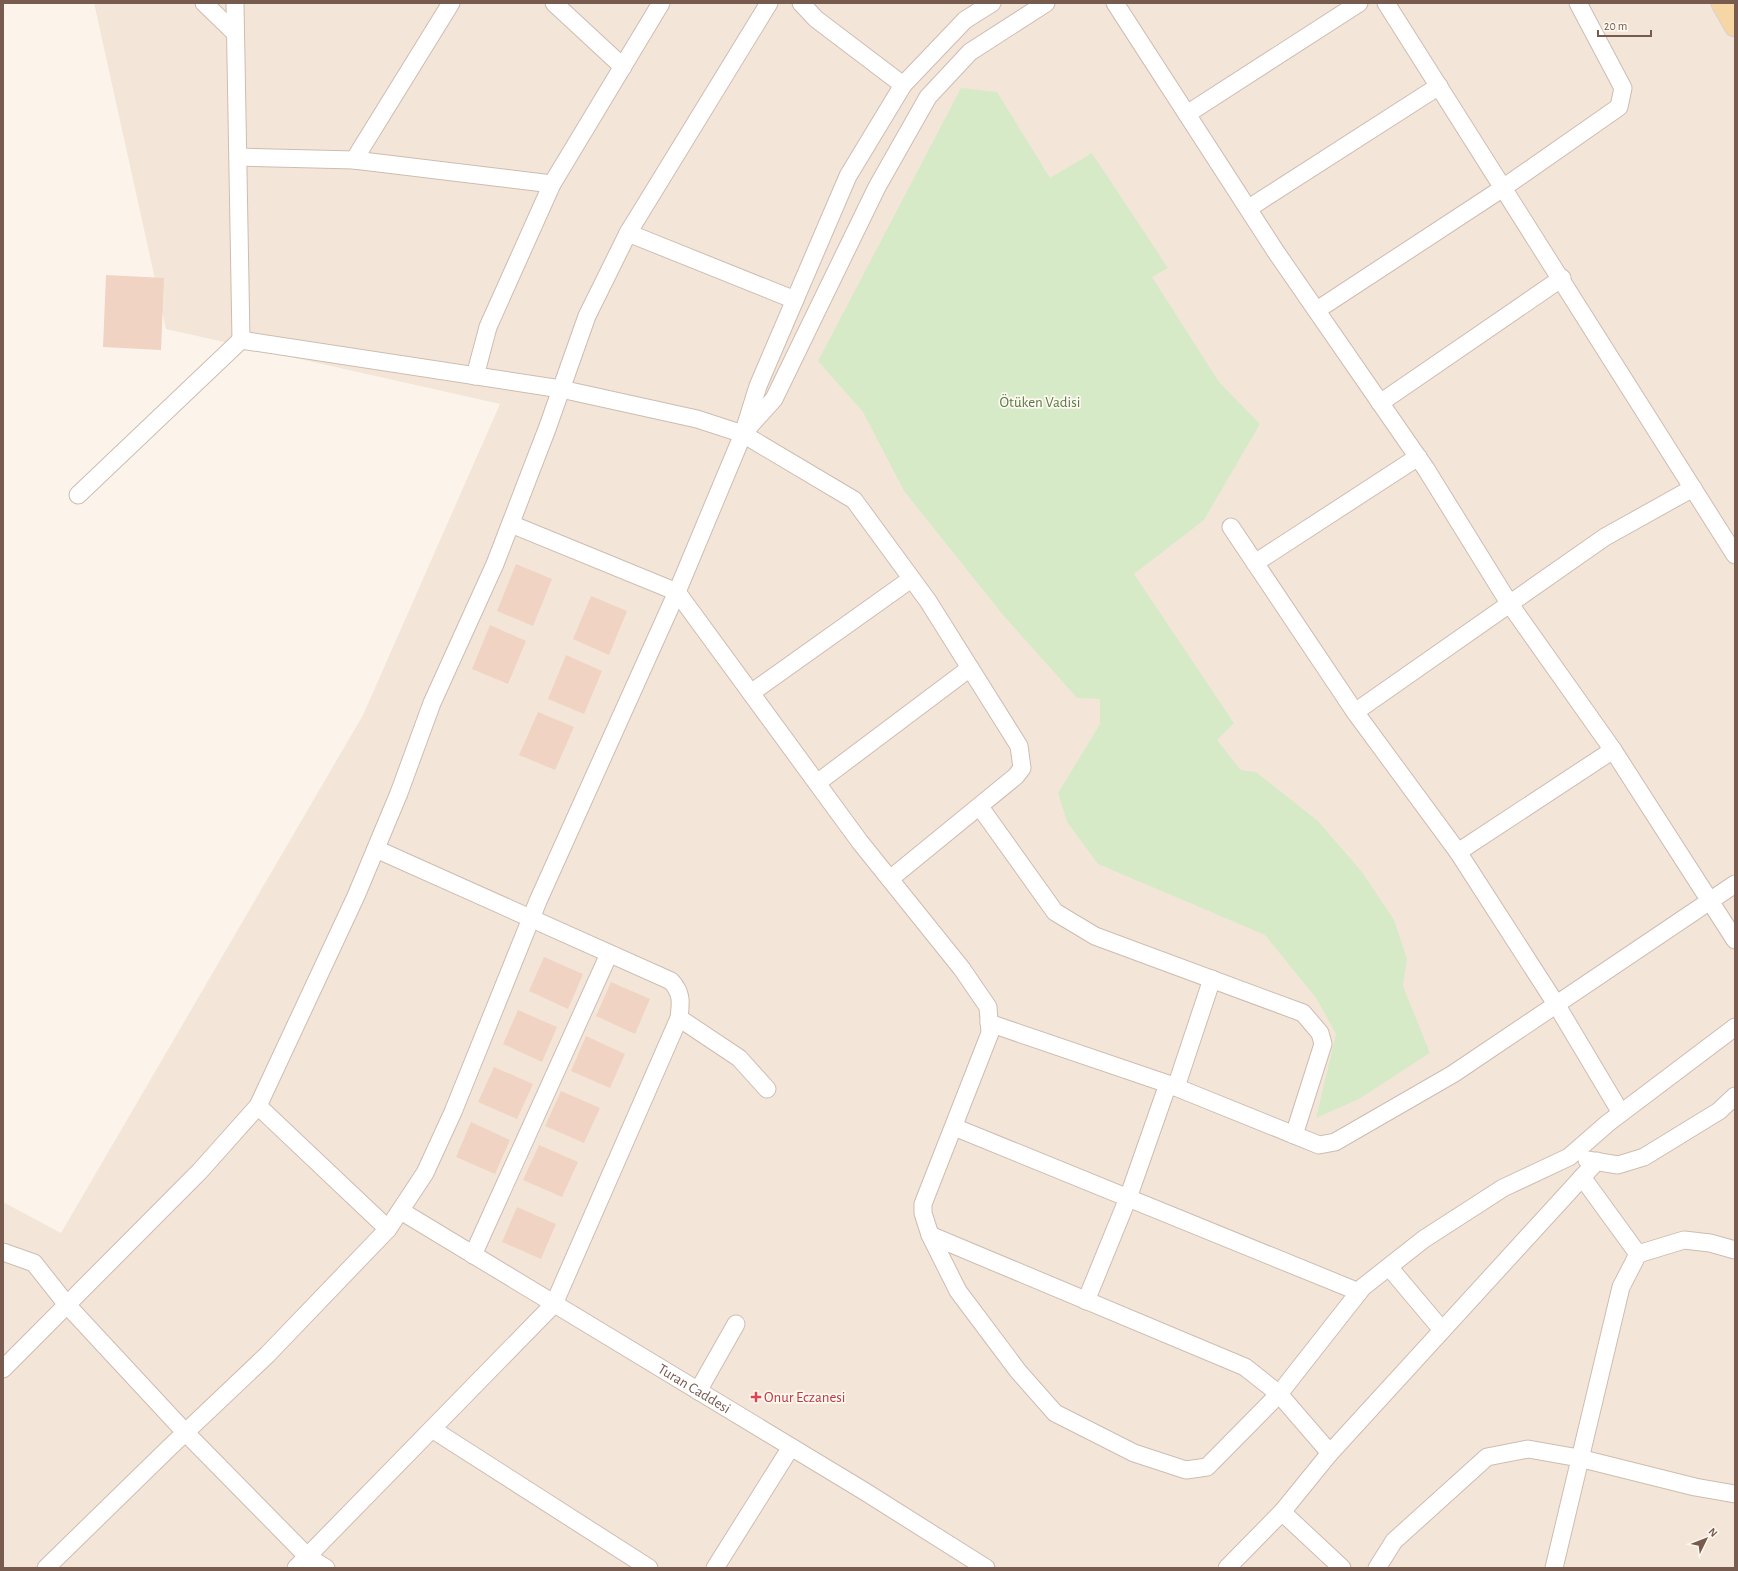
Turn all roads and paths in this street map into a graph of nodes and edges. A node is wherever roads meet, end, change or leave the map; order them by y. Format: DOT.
graph roads {
  1 [pos="204,3"];
  2 [pos="235,3"];
  3 [pos="451,3"];
  4 [pos="554,3"];
  5 [pos="661,3"];
  6 [pos="769,3"];
  7 [pos="801,3"];
  8 [pos="992,3"];
  9 [pos="1046,3"];
  10 [pos="1115,3"];
  11 [pos="1359,3"];
  12 [pos="1386,3"];
  13 [pos="1578,3"];
  14 [pos="1722,3"];
  15 [pos="1735,26"];
  16 [pos="235,33"];
  17 [pos="622,67"];
  18 [pos="903,85"];
  19 [pos="1439,86"];
  20 [pos="1187,114"];
  21 [pos="238,157"];
  22 [pos="354,160"];
  23 [pos="552,184"];
  24 [pos="1503,188"];
  25 [pos="1248,208"];
  26 [pos="628,233"];
  27 [pos="1562,278"];
  28 [pos="795,300"];
  29 [pos="1317,310"];
  30 [pos="241,340"];
  31 [pos="475,376"];
  32 [pos="561,389"];
  33 [pos="1380,403"];
  34 [pos="743,434"];
  35 [pos="1418,457"];
  36 [pos="1693,488"];
  37 [pos="78,495"];
  38 [pos="510,524"];
  39 [pos="1231,527"];
  40 [pos="1735,555"];
  41 [pos="1255,563"];
  42 [pos="911,579"];
  43 [pos="677,592"];
  44 [pos="1509,603"];
  45 [pos="970,668"];
  46 [pos="751,693"];
  47 [pos="1355,712"];
  48 [pos="1613,750"];
  49 [pos="817,783"];
  50 [pos="980,806"];
  51 [pos="376,849"];
  52 [pos="1458,852"];
  53 [pos="890,879"];
  54 [pos="1735,884"];
  55 [pos="1710,900"];
  56 [pos="531,918"];
  57 [pos="1735,940"];
  58 [pos="610,954"];
  59 [pos="1212,979"];
  60 [pos="1556,1004"];
  61 [pos="679,1018"];
  62 [pos="989,1023"];
  63 [pos="1735,1027"];
  64 [pos="1172,1085"];
  65 [pos="767,1089"];
  66 [pos="1735,1096"];
  67 [pos="258,1106"];
  68 [pos="1621,1113"];
  69 [pos="954,1127"];
  70 [pos="1294,1135"];
  71 [pos="1569,1157"];
  72 [pos="1597,1161"];
  73 [pos="1582,1178"];
  74 [pos="1128,1198"];
  75 [pos="401,1211"];
  76 [pos="388,1229"];
  77 [pos="930,1235"];
  78 [pos="1735,1250"];
  79 [pos="3,1252"];
  80 [pos="1638,1254"];
  81 [pos="473,1255"];
  82 [pos="1389,1267"];
  83 [pos="1359,1292"];
  84 [pos="1086,1300"];
  85 [pos="554,1304"];
  86 [pos="68,1306"];
  87 [pos="736,1324"];
  88 [pos="1442,1330"];
  89 [pos="3,1369"];
  90 [pos="698,1391"];
  91 [pos="1279,1394"];
  92 [pos="432,1429"];
  93 [pos="186,1432"];
  94 [pos="791,1447"];
  95 [pos="1330,1453"];
  96 [pos="1579,1458"];
  97 [pos="1735,1494"];
  98 [pos="1282,1512"];
  99 [pos="302,1562"];
  100 [pos="46,1568"];
  101 [pos="326,1568"];
  102 [pos="649,1568"];
  103 [pos="715,1568"];
  104 [pos="986,1568"];
  105 [pos="1227,1568"];
  106 [pos="1342,1568"];
  107 [pos="1377,1568"];
  108 [pos="1554,1568"];
  1 -- 16 [label="street"];
  2 -- 16 [label="street"];
  3 -- 22 [label="street"];
  4 -- 17 [label="street"];
  5 -- 17 [label="street"];
  6 -- 26 [label="street"];
  7 -- 18 [label="street"];
  8 -- 18 [label="street"];
  9 -- 34 [label="street"];
  10 -- 20 [label="street"];
  11 -- 20 [label="street"];
  12 -- 19 [label="street"];
  13 -- 24 [label="street"];
  14 -- 15 [label="main road"];
  16 -- 21 [label="street"];
  17 -- 23 [label="street"];
  18 -- 28 [label="street"];
  19 -- 24 [label="street"];
  19 -- 25 [label="street"];
  20 -- 25 [label="street"];
  21 -- 22 [label="street"];
  21 -- 30 [label="street"];
  22 -- 23 [label="street"];
  23 -- 31 [label="street"];
  24 -- 27 [label="street"];
  24 -- 29 [label="street"];
  25 -- 29 [label="street"];
  26 -- 28 [label="street"];
  26 -- 32 [label="street"];
  27 -- 33 [label="street"];
  27 -- 36 [label="street"];
  28 -- 34 [label="street"];
  29 -- 33 [label="street"];
  30 -- 31 [label="street"];
  30 -- 37 [label="street"];
  31 -- 32 [label="street"];
  32 -- 34 [label="street"];
  32 -- 38 [label="street"];
  33 -- 35 [label="street"];
  34 -- 42 [label="street"];
  34 -- 43 [label="street"];
  35 -- 41 [label="street"];
  35 -- 44 [label="street"];
  36 -- 40 [label="street"];
  36 -- 44 [label="street"];
  38 -- 43 [label="street"];
  38 -- 51 [label="street"];
  39 -- 41 [label="street"];
  41 -- 47 [label="street"];
  42 -- 45 [label="street"];
  42 -- 46 [label="street"];
  43 -- 46 [label="street"];
  43 -- 56 [label="street"];
  44 -- 47 [label="street"];
  44 -- 48 [label="street"];
  45 -- 49 [label="street"];
  45 -- 50 [label="street"];
  46 -- 49 [label="street"];
  47 -- 52 [label="street"];
  48 -- 52 [label="street"];
  48 -- 55 [label="street"];
  49 -- 53 [label="street"];
  50 -- 53 [label="street"];
  50 -- 59 [label="street"];
  51 -- 56 [label="street"];
  51 -- 67 [label="street"];
  52 -- 60 [label="street"];
  53 -- 62 [label="street"];
  54 -- 55 [label="street"];
  55 -- 57 [label="street"];
  55 -- 60 [label="street"];
  56 -- 58 [label="street"];
  56 -- 75 [label="street"];
  58 -- 61 [label="street"];
  58 -- 81 [label="street"];
  59 -- 64 [label="street"];
  59 -- 70 [label="street"];
  60 -- 68 [label="street"];
  60 -- 70 [label="street"];
  61 -- 65 [label="street"];
  61 -- 85 [label="street"];
  62 -- 64 [label="street"];
  62 -- 69 [label="street"];
  63 -- 68 [label="street"];
  64 -- 70 [label="street"];
  64 -- 74 [label="street"];
  66 -- 72 [label="street"];
  67 -- 76 [label="street"];
  67 -- 86 [label="street"];
  68 -- 71 [label="street"];
  69 -- 74 [label="street"];
  69 -- 77 [label="street"];
  71 -- 72 [label="street"];
  71 -- 82 [label="street"];
  72 -- 73 [label="street"];
  73 -- 80 [label="street"];
  73 -- 88 [label="street"];
  74 -- 83 [label="street"];
  74 -- 84 [label="street"];
  75 -- 76 [label="street"];
  75 -- 81 [label="street, Turan Caddesi"];
  76 -- 93 [label="street"];
  77 -- 84 [label="street"];
  77 -- 91 [label="street"];
  78 -- 80 [label="street"];
  79 -- 86 [label="street"];
  80 -- 96 [label="street"];
  81 -- 85 [label="street, Turan Caddesi"];
  82 -- 83 [label="street"];
  82 -- 88 [label="street"];
  83 -- 91 [label="street"];
  84 -- 91 [label="street"];
  85 -- 90 [label="street, Turan Caddesi"];
  85 -- 92 [label="street"];
  86 -- 89 [label="street"];
  86 -- 93 [label="street"];
  87 -- 90 [label="street"];
  88 -- 95 [label="street"];
  90 -- 94 [label="street, Turan Caddesi"];
  91 -- 95 [label="street"];
  92 -- 99 [label="street"];
  92 -- 102 [label="street"];
  93 -- 99 [label="street"];
  93 -- 100 [label="street"];
  94 -- 103 [label="street"];
  94 -- 104 [label="street, Turan Caddesi"];
  95 -- 98 [label="street"];
  96 -- 97 [label="street"];
  96 -- 107 [label="street"];
  96 -- 108 [label="street"];
  98 -- 105 [label="street"];
  98 -- 106 [label="street"];
  99 -- 101 [label="street"];
}
